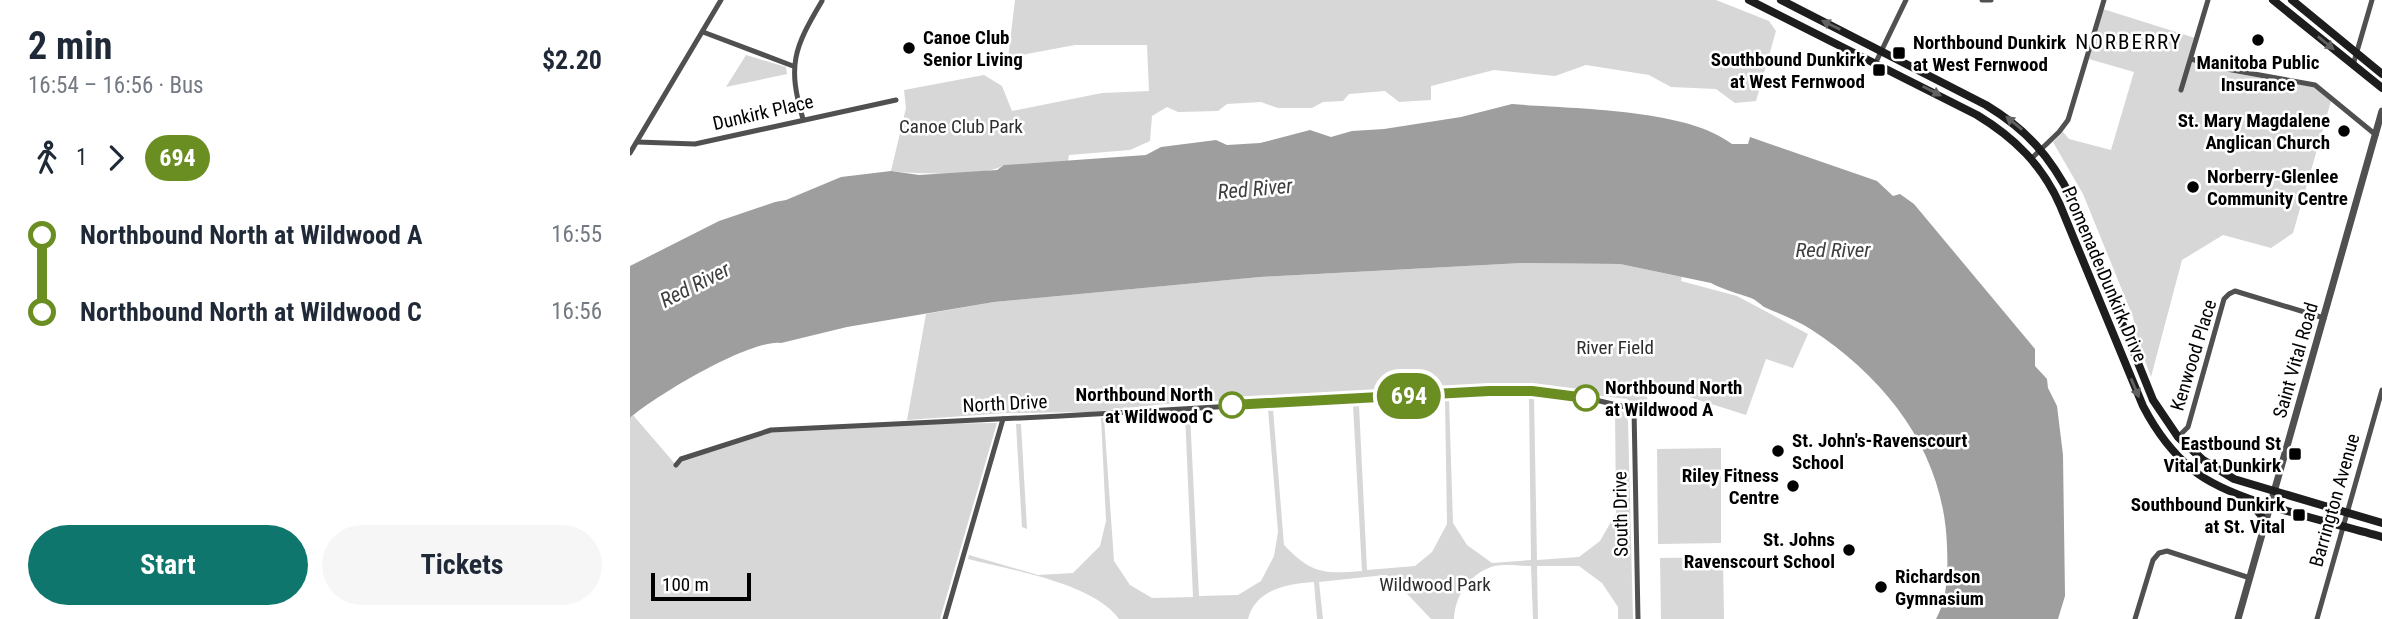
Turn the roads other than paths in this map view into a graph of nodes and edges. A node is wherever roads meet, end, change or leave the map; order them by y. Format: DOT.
graph roads {
  1 [pos="721,0"];
  2 [pos="1749,0"];
  3 [pos="1781,0"];
  4 [pos="1906,0"];
  5 [pos="1982,0"];
  6 [pos="1991,0"];
  7 [pos="2104,0"];
  8 [pos="2208,0"];
  9 [pos="2273,0"];
  10 [pos="2290,0"];
  11 [pos="2372,0"];
  12 [pos="822,1"];
  13 [pos="2286,10"];
  14 [pos="703,32"];
  15 [pos="1881,50"];
  16 [pos="2357,54"];
  17 [pos="2191,59"];
  18 [pos="1876,62"];
  19 [pos="793,65"];
  20 [pos="2353,65"];
  21 [pos="2382,74"];
  22 [pos="2382,88"];
  23 [pos="2181,90"];
  24 [pos="895,100"];
  25 [pos="2382,111"];
  26 [pos="803,119"];
  27 [pos="2376,135"];
  28 [pos="637,142"];
  29 [pos="2042,150"];
  30 [pos="630,153"];
  31 [pos="2032,158"];
  32 [pos="2324,318"];
  33 [pos="2382,390"];
  34 [pos="1634,409"];
  35 [pos="1003,419"];
  36 [pos="2178,437"];
  37 [pos="676,465"];
  38 [pos="2273,492"];
  39 [pos="2241,494"];
  40 [pos="2270,505"];
  41 [pos="2347,513"];
  42 [pos="2382,523"];
  43 [pos="2344,526"];
  44 [pos="2263,528"];
  45 [pos="2382,537"];
  46 [pos="2250,578"];
  47 [pos="944,619"];
  48 [pos="1638,619"];
  49 [pos="2135,619"];
  50 [pos="2238,619"];
  51 [pos="2317,619"];
  1 -- 14 [label="street"];
  2 -- 18 [label="main road, Promenade Dunkirk Drive"];
  15 -- 3 [label="main road, Promenade Dunkirk Drive, one-way"];
  4 -- 15 [label="street"];
  5 -- 6 [label="street"];
  7 -- 29 [label="street"];
  8 -- 17 [label="street"];
  9 -- 13 [label="main road"];
  10 -- 13 [label="street"];
  10 -- 16 [label="main road"];
  11 -- 16 [label="street"];
  12 -- 19 [label="street"];
  13 -- 20 [label="main road, one-way"];
  14 -- 19 [label="street"];
  14 -- 28 [label="street"];
  15 -- 18 [label="street"];
  29 -- 15 [label="main road, Promenade Dunkirk Drive, one-way"];
  16 -- 20 [label="street"];
  16 -- 21 [label="main road"];
  17 -- 23 [label="street"];
  17 -- 27 [label="street"];
  18 -- 31 [label="main road, Promenade Dunkirk Drive, one-way"];
  19 -- 26 [label="street"];
  20 -- 22 [label="main road"];
  24 -- 26 [label="street, Dunkirk Place"];
  25 -- 27 [label="street, Saint Vital Road"];
  26 -- 28 [label="street, Dunkirk Place"];
  27 -- 32 [label="street, Saint Vital Road"];
  28 -- 30 [label="street"];
  29 -- 31 [label="street"];
  29 -- 36 [label="main road, Promenade Dunkirk Drive"];
  31 -- 39 [label="main road, Promenade Dunkirk Drive, one-way"];
  32 -- 36 [label="street, Kenwood Place"];
  32 -- 38 [label="street, Saint Vital Road"];
  33 -- 41 [label="street, Barrington Avenue"];
  34 -- 35 [label="street, North Drive"];
  34 -- 48 [label="street, South Drive"];
  35 -- 37 [label="street, North Drive"];
  35 -- 47 [label="street"];
  36 -- 38 [label="main road, Promenade Dunkirk Drive"];
  38 -- 40 [label="street, Saint Vital Road"];
  38 -- 41 [label="main road, Promenade Dunkirk Drive"];
  39 -- 40 [label="main road, Promenade Dunkirk Drive"];
  39 -- 44 [label="main road"];
  40 -- 43 [label="main road, Promenade Dunkirk Drive"];
  40 -- 44 [label="street, Saint Vital Road"];
  41 -- 42 [label="main road, Promenade Dunkirk Drive"];
  41 -- 43 [label="street, Barrington Avenue"];
  43 -- 45 [label="main road, Promenade Dunkirk Drive"];
  43 -- 51 [label="street, Barrington Avenue"];
  44 -- 46 [label="street, Saint Vital Road"];
  46 -- 49 [label="street"];
  46 -- 50 [label="street, Saint Vital Road"];
}
